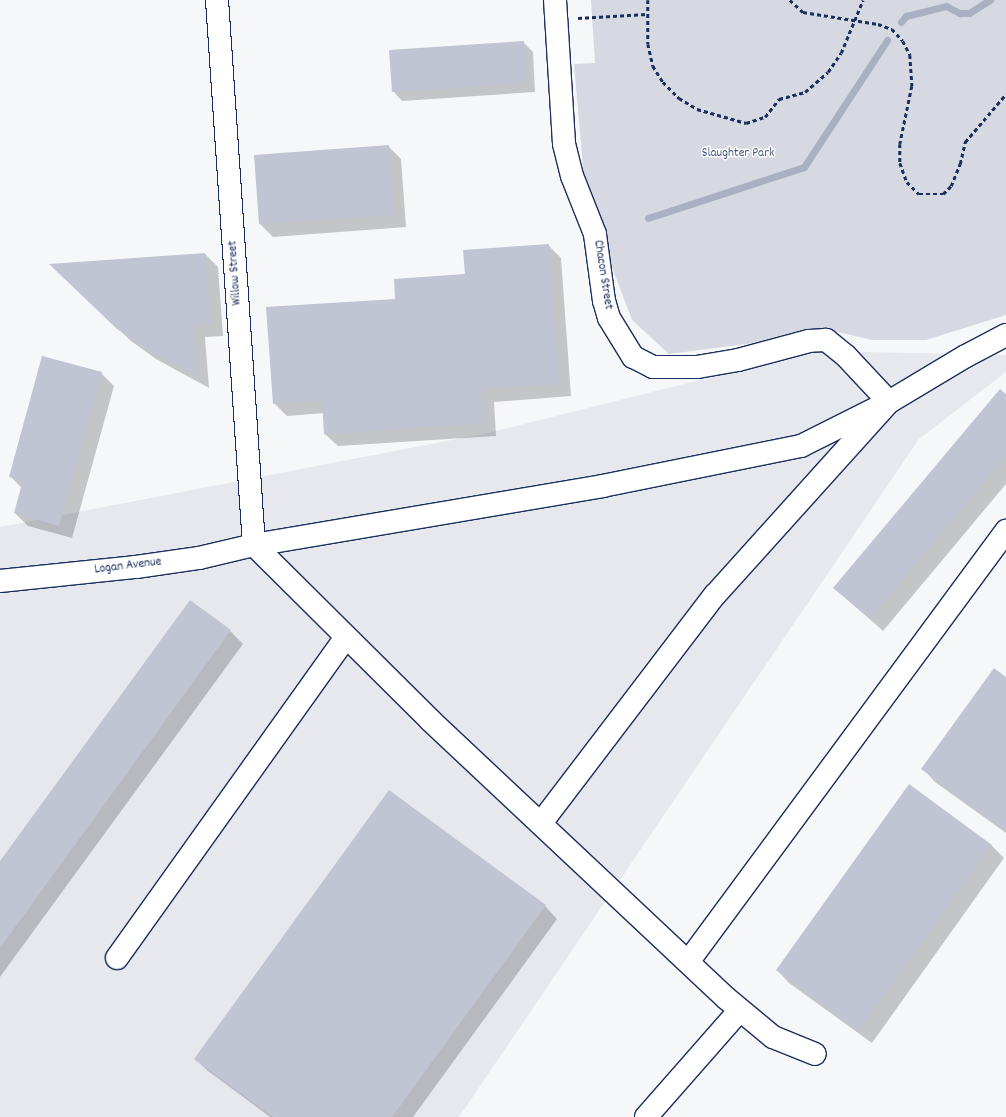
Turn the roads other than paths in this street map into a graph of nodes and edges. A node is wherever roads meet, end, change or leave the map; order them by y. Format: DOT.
graph roads {
  1 [pos="217,0"];
  2 [pos="555,0"];
  3 [pos="1006,335"];
  4 [pos="889,402"];
  5 [pos="1006,531"];
  6 [pos="254,545"];
  7 [pos="0,581"];
  8 [pos="346,637"];
  9 [pos="540,823"];
  10 [pos="117,958"];
  11 [pos="688,962"];
  12 [pos="740,1010"];
  13 [pos="815,1054"];
  14 [pos="646,1117"];
  1 -- 6 [label="street, Willow Street"];
  2 -- 4 [label="street, Chacon Street"];
  3 -- 4 [label="street"];
  4 -- 6 [label="street, Logan Avenue"];
  4 -- 9 [label="street"];
  5 -- 11 [label="street"];
  6 -- 7 [label="street, Logan Avenue"];
  6 -- 8 [label="street"];
  8 -- 9 [label="street"];
  8 -- 10 [label="street"];
  9 -- 11 [label="street"];
  11 -- 12 [label="street"];
  12 -- 13 [label="street"];
  12 -- 14 [label="street"];
}
